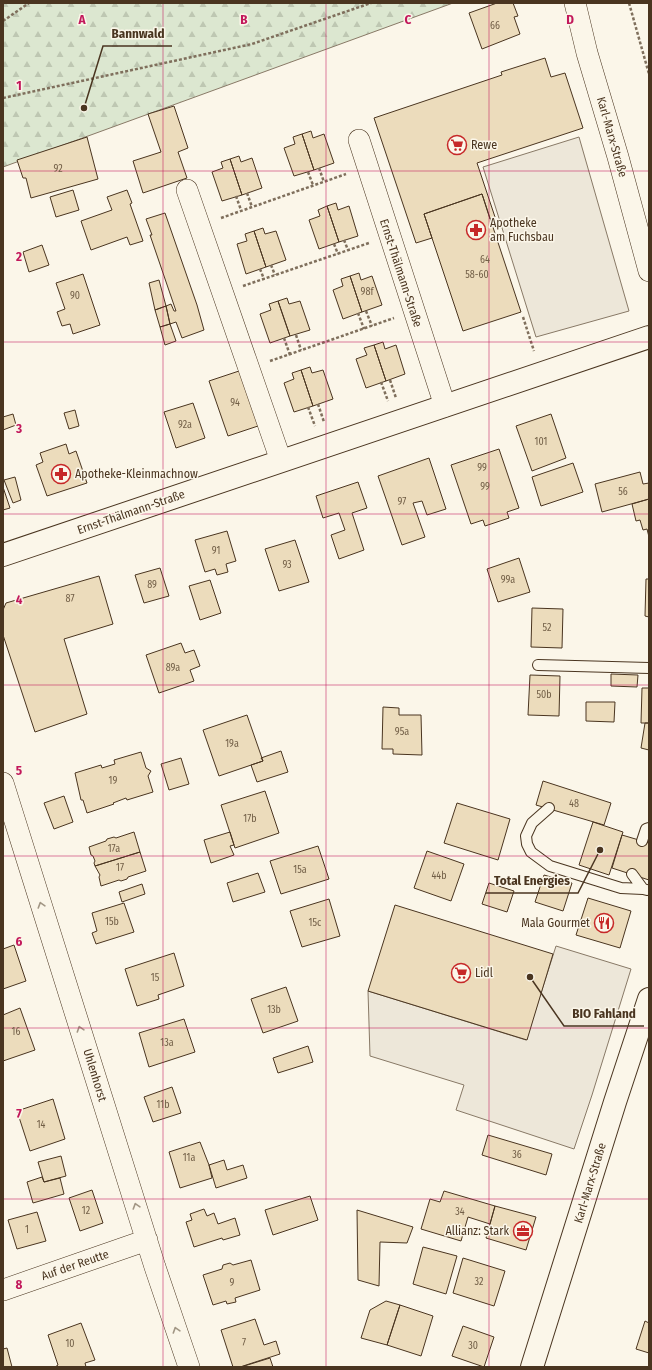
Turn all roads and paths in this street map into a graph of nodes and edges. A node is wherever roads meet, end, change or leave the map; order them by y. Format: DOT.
graph roads {
  1 [pos="29,3"];
  2 [pos="370,3"];
  3 [pos="574,3"];
  4 [pos="629,3"];
  5 [pos="3,21"];
  6 [pos="649,74"];
  7 [pos="3,98"];
  8 [pos="359,140"];
  9 [pos="367,167"];
  10 [pos="319,168"];
  11 [pos="308,172"];
  12 [pos="324,182"];
  13 [pos="313,186"];
  14 [pos="187,190"];
  15 [pos="246,193"];
  16 [pos="236,196"];
  17 [pos="252,207"];
  18 [pos="241,210"];
  19 [pos="199,225"];
  20 [pos="390,236"];
  21 [pos="344,240"];
  22 [pos="334,244"];
  23 [pos="348,250"];
  24 [pos="338,254"];
  25 [pos="271,265"];
  26 [pos="260,269"];
  27 [pos="649,271"];
  28 [pos="275,275"];
  29 [pos="264,279"];
  30 [pos="223,293"];
  31 [pos="366,310"];
  32 [pos="413,311"];
  33 [pos="358,313"];
  34 [pos="523,317"];
  35 [pos="372,326"];
  36 [pos="364,329"];
  37 [pos="296,335"];
  38 [pos="649,337"];
  39 [pos="284,338"];
  40 [pos="301,350"];
  41 [pos="290,354"];
  42 [pos="536,357"];
  43 [pos="249,369"];
  44 [pos="390,380"];
  45 [pos="381,382"];
  46 [pos="396,399"];
  47 [pos="388,402"];
  48 [pos="318,404"];
  49 [pos="444,406"];
  50 [pos="308,407"];
  51 [pos="325,424"];
  52 [pos="315,427"];
  53 [pos="281,461"];
  54 [pos="3,555"];
  55 [pos="538,665"];
  56 [pos="649,668"];
  57 [pos="3,783"];
  58 [pos="549,808"];
  59 [pos="649,828"];
  60 [pos="642,841"];
  61 [pos="632,874"];
  62 [pos="646,889"];
  63 [pos="649,999"];
  64 [pos="147,1240"];
  65 [pos="3,1290"];
  66 [pos="189,1367"];
  67 [pos="532,1367"];
  1 -- 5 [label="path"];
  2 -- 7 [label="path"];
  3 -- 27 [label="street, Karl-Marx-Straße"];
  4 -- 6 [label="path"];
  8 -- 9 [label="street, Ernst-Thälmann-Straße"];
  9 -- 12 [label="path"];
  9 -- 20 [label="street, Ernst-Thälmann-Straße"];
  10 -- 12 [label="path"];
  11 -- 13 [label="path"];
  12 -- 13 [label="path"];
  13 -- 17 [label="path"];
  14 -- 19 [label="street"];
  15 -- 17 [label="path"];
  16 -- 18 [label="path"];
  17 -- 18 [label="path"];
  18 -- 19 [label="path"];
  19 -- 30 [label="street"];
  20 -- 23 [label="path"];
  20 -- 32 [label="street, Ernst-Thälmann-Straße"];
  21 -- 23 [label="path"];
  22 -- 24 [label="path"];
  23 -- 24 [label="path"];
  24 -- 28 [label="path"];
  25 -- 28 [label="path"];
  26 -- 29 [label="path"];
  28 -- 29 [label="path"];
  29 -- 30 [label="path"];
  30 -- 43 [label="street"];
  31 -- 35 [label="path"];
  32 -- 35 [label="path"];
  32 -- 49 [label="street, Ernst-Thälmann-Straße"];
  33 -- 36 [label="path"];
  34 -- 42 [label="path"];
  35 -- 36 [label="path"];
  36 -- 40 [label="path"];
  37 -- 40 [label="path"];
  38 -- 49 [label="street, Ernst-Thälmann-Straße"];
  39 -- 41 [label="path"];
  40 -- 41 [label="path"];
  41 -- 43 [label="path"];
  43 -- 53 [label="street"];
  44 -- 46 [label="path"];
  45 -- 47 [label="path"];
  48 -- 51 [label="path"];
  49 -- 53 [label="street, Ernst-Thälmann-Straße"];
  50 -- 52 [label="path"];
  53 -- 54 [label="street, Ernst-Thälmann-Straße"];
  55 -- 56 [label="lane"];
  64 -- 57 [label="street, Uhlenhorst, one-way"];
  58 -- 62 [label="lane"];
  59 -- 60 [label="lane"];
  61 -- 62 [label="lane"];
  63 -- 67 [label="street, Karl-Marx-Straße"];
  64 -- 65 [label="street, Auf der Reutte"];
  66 -- 64 [label="street, Uhlenhorst, one-way"];
}
